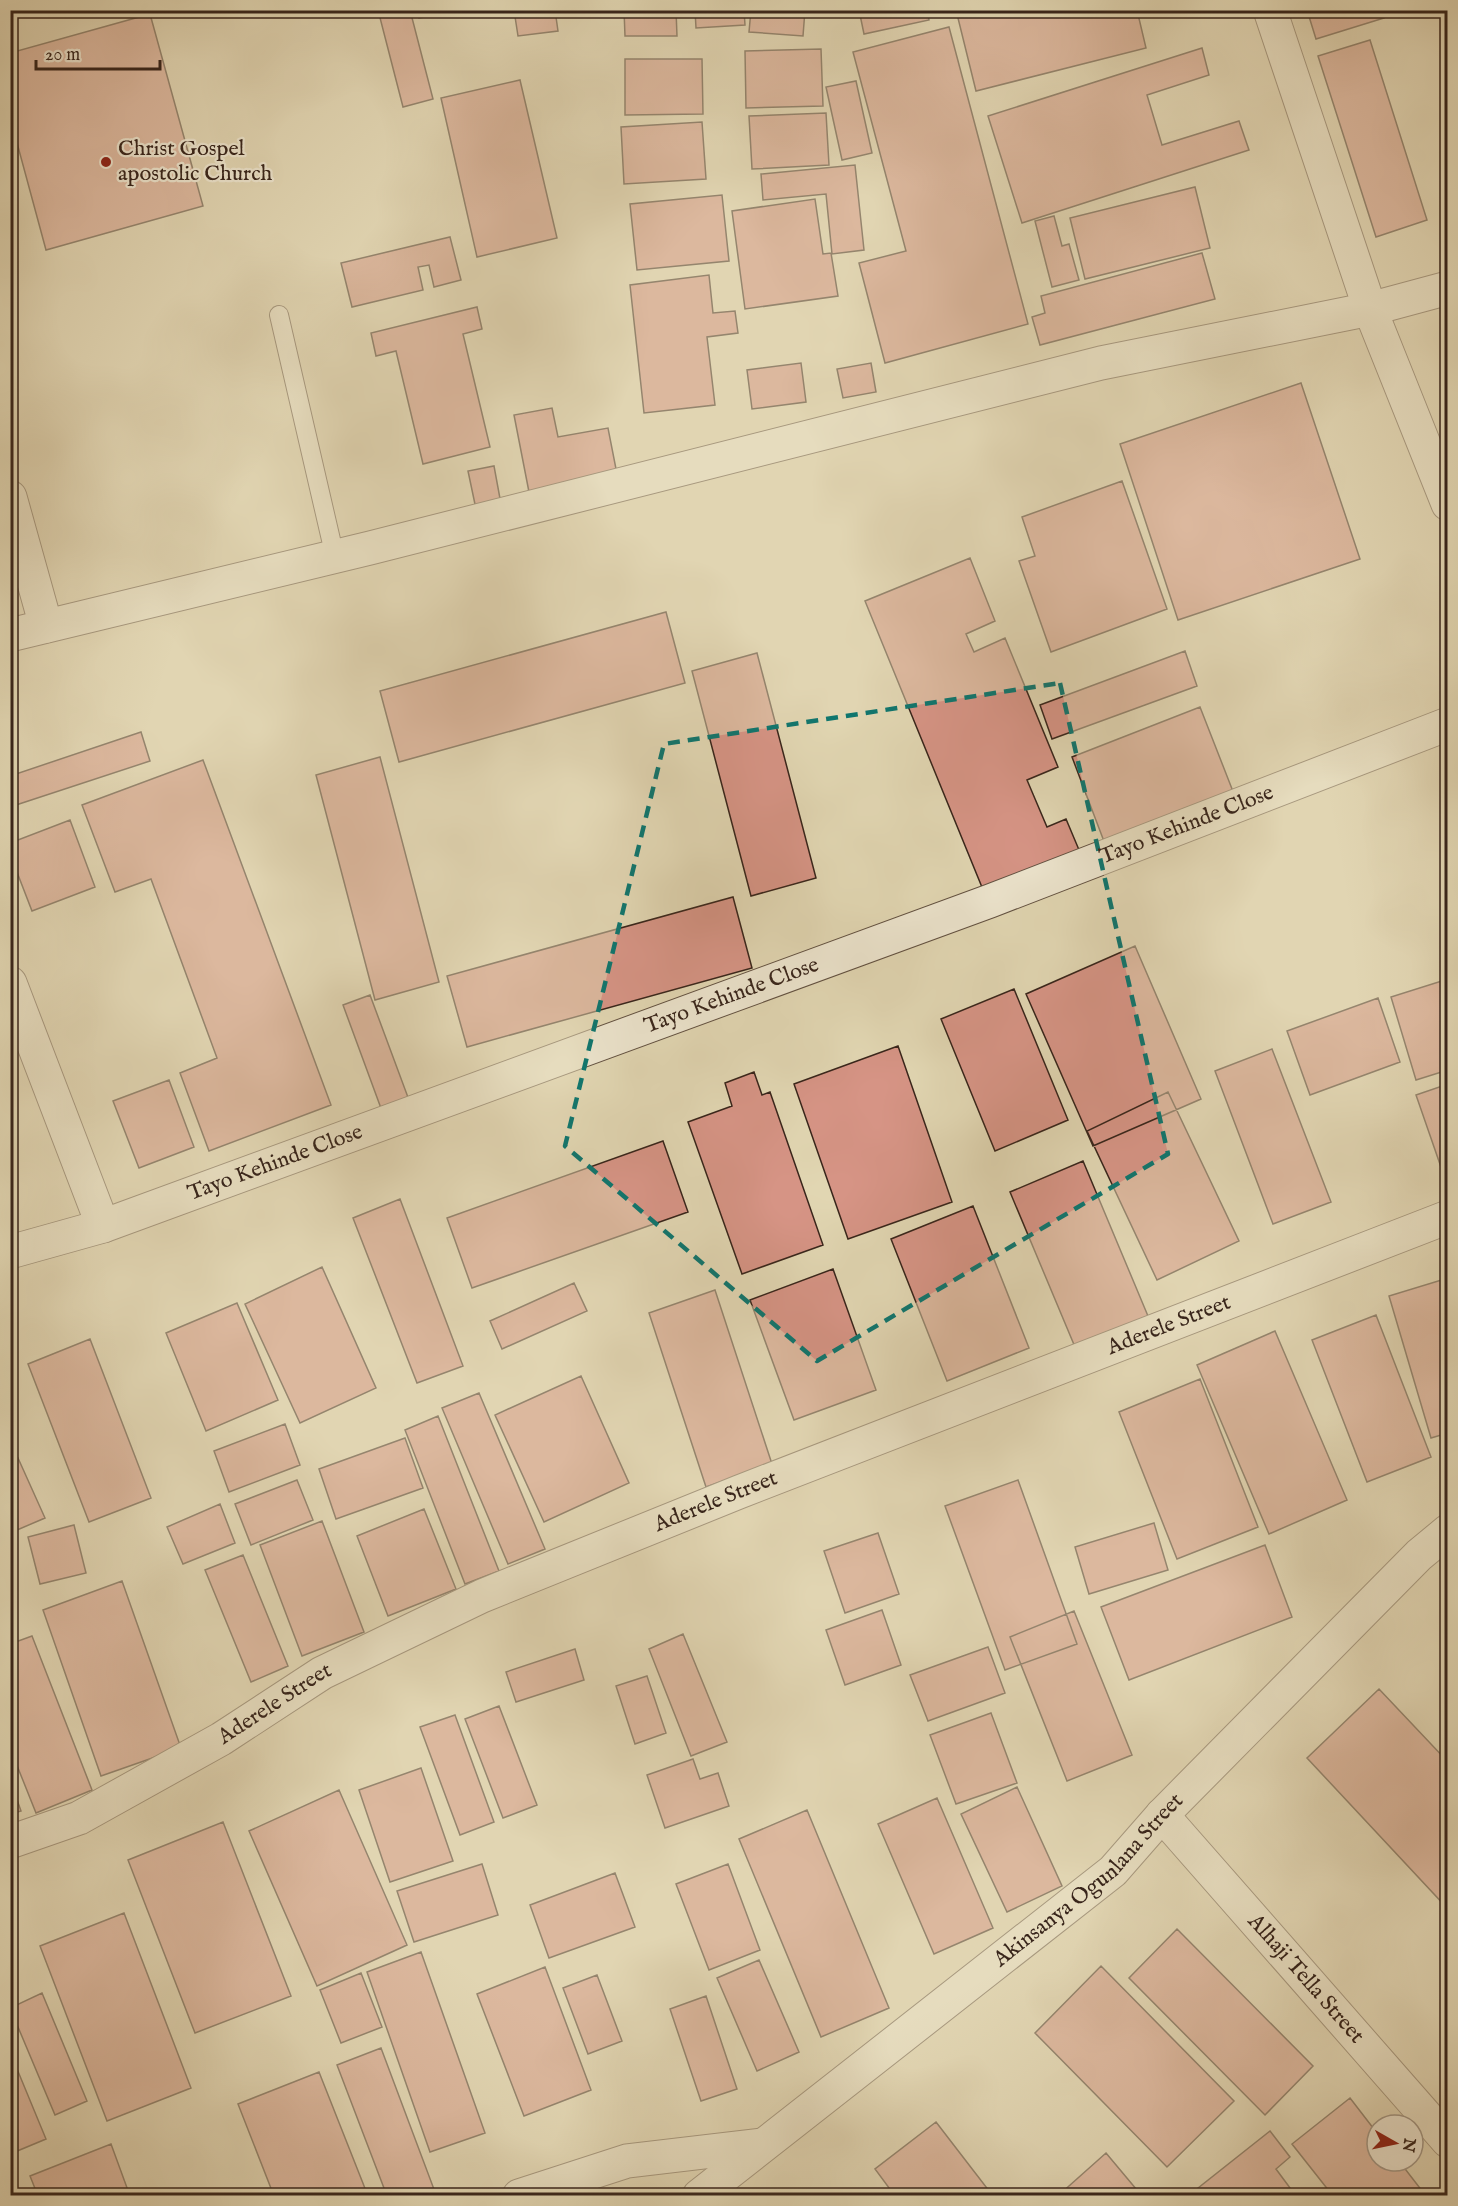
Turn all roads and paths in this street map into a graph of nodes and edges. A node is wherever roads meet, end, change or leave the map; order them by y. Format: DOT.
graph roads {
  1 [pos="1270,10"];
  2 [pos="1448,288"];
  3 [pos="1370,309"];
  4 [pos="279,315"];
  5 [pos="10,497"];
  6 [pos="1448,504"];
  7 [pos="335,557"];
  8 [pos="46,626"];
  9 [pos="10,635"];
  10 [pos="1448,724"];
  11 [pos="10,982"];
  12 [pos="1448,1217"];
  13 [pos="103,1226"];
  14 [pos="10,1252"];
  15 [pos="1448,1531"];
  16 [pos="1162,1815"];
  17 [pos="10,1842"];
  18 [pos="1448,2141"];
  19 [pos="764,2145"];
  20 [pos="519,2196"];
  21 [pos="699,2196"];
  1 -- 3 [label="street"];
  2 -- 3 [label="street"];
  3 -- 6 [label="street"];
  3 -- 7 [label="street"];
  4 -- 7 [label="lane"];
  5 -- 8 [label="street"];
  7 -- 8 [label="street"];
  8 -- 9 [label="street"];
  10 -- 13 [label="street, Tayo Kehinde Close"];
  11 -- 13 [label="street"];
  12 -- 17 [label="street, Aderele Street"];
  13 -- 14 [label="street, Tayo Kehinde Close"];
  15 -- 16 [label="street, Akinsanya Ogunlana Street"];
  16 -- 18 [label="street, Alhaji Tella Street"];
  16 -- 19 [label="street, Akinsanya Ogunlana Street"];
  19 -- 20 [label="street"];
  19 -- 21 [label="street, Akinsanya Ogunlana Street"];
}
